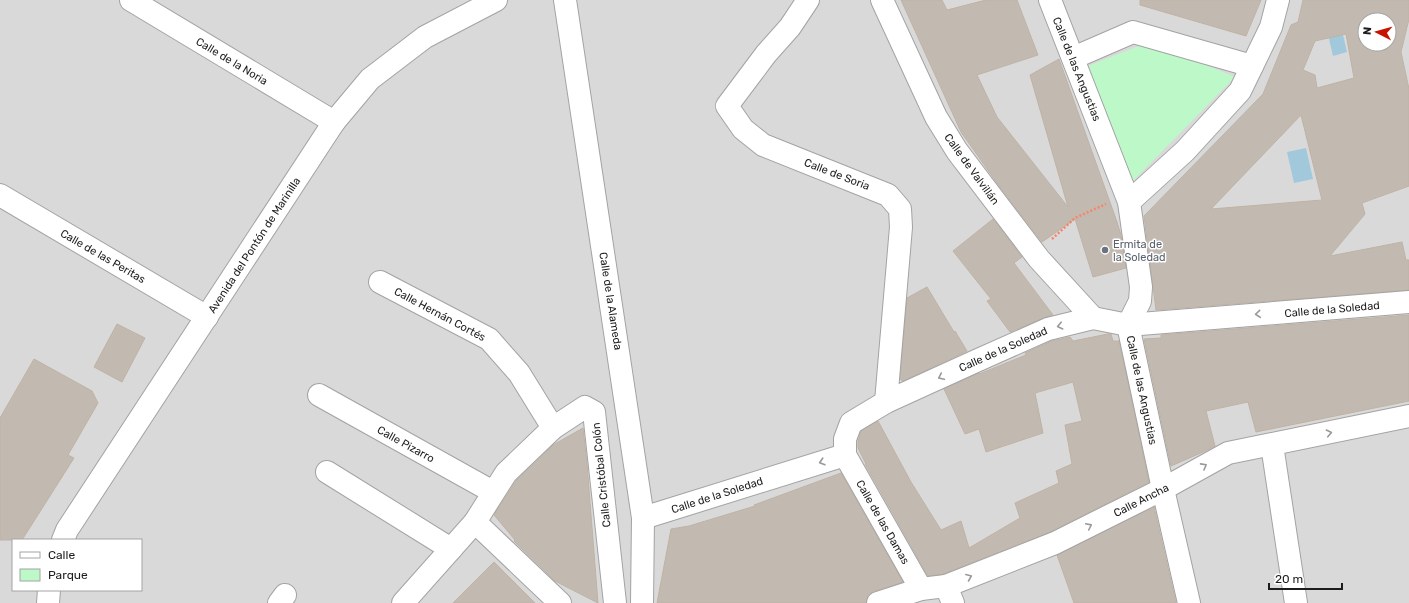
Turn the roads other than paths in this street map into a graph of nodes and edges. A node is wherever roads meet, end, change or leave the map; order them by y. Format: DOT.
graph roads {
  1 [pos="131,0"];
  2 [pos="496,0"];
  3 [pos="565,0"];
  4 [pos="808,0"];
  5 [pos="882,0"];
  6 [pos="1050,0"];
  7 [pos="1278,0"];
  8 [pos="1073,58"];
  9 [pos="1252,66"];
  10 [pos="334,122"];
  11 [pos="0,195"];
  12 [pos="1128,198"];
  13 [pos="380,282"];
  14 [pos="1409,302"];
  15 [pos="207,317"];
  16 [pos="1093,318"];
  17 [pos="1128,325"];
  18 [pos="319,395"];
  19 [pos="886,402"];
  20 [pos="1409,416"];
  21 [pos="553,428"];
  22 [pos="1272,445"];
  23 [pos="845,455"];
  24 [pos="327,472"];
  25 [pos="1163,489"];
  26 [pos="493,492"];
  27 [pos="643,518"];
  28 [pos="475,522"];
  29 [pos="63,539"];
  30 [pos="451,549"];
  31 [pos="921,589"];
  32 [pos="49,591"];
  33 [pos="950,594"];
  34 [pos="414,599"];
  35 [pos="48,603"];
  36 [pos="560,603"];
  37 [pos="615,603"];
  38 [pos="642,603"];
  39 [pos="878,603"];
  40 [pos="1190,603"];
  41 [pos="1296,603"];
  1 -- 10 [label="street, Calle de la Noria"];
  2 -- 10 [label="street, Avenida del Pontón de Marinilla"];
  3 -- 27 [label="street, Calle de la Alameda"];
  4 -- 19 [label="street, Calle de Soria"];
  5 -- 16 [label="street, Calle de Valvillán"];
  6 -- 8 [label="street, Calle de las Angustias"];
  7 -- 9 [label="street"];
  8 -- 9 [label="street"];
  8 -- 12 [label="street, Calle de las Angustias"];
  9 -- 12 [label="street"];
  10 -- 15 [label="street, Avenida del Pontón de Marinilla"];
  11 -- 15 [label="street, Calle de las Peritas"];
  12 -- 17 [label="street, Calle de las Angustias"];
  13 -- 21 [label="street, Calle Hernán Cortés"];
  14 -- 17 [label="street, Calle de la Soledad, one-way"];
  15 -- 29 [label="street, Avenida del Pontón de Marinilla"];
  16 -- 17 [label="street, Calle de la Soledad"];
  16 -- 19 [label="street, Calle de la Soledad, one-way"];
  17 -- 25 [label="street, Calle de las Angustias"];
  18 -- 26 [label="street, Calle Pizarro"];
  19 -- 23 [label="street, Calle de la Soledad"];
  22 -- 20 [label="street, Calle Ancha, one-way"];
  21 -- 26 [label="street, Calle Cristóbal Colón"];
  21 -- 37 [label="street, Calle Cristóbal Colón"];
  25 -- 22 [label="street, Calle Ancha, one-way"];
  22 -- 41 [label="street"];
  23 -- 27 [label="street, Calle de la Soledad, one-way"];
  23 -- 31 [label="street, Calle de las Damas"];
  24 -- 30 [label="street"];
  33 -- 25 [label="street, Calle Ancha, one-way"];
  25 -- 40 [label="street, Calle de las Angustias"];
  26 -- 28 [label="street, Calle Cristóbal Colón"];
  27 -- 38 [label="street, Calle de la Alameda"];
  28 -- 30 [label="street, Calle Cristóbal Colón"];
  28 -- 36 [label="street"];
  30 -- 34 [label="street, Calle Cristóbal Colón"];
  31 -- 33 [label="street, Calle Ancha"];
  31 -- 39 [label="street, Calle Ancha"];
  32 -- 35 [label="street"];
}
